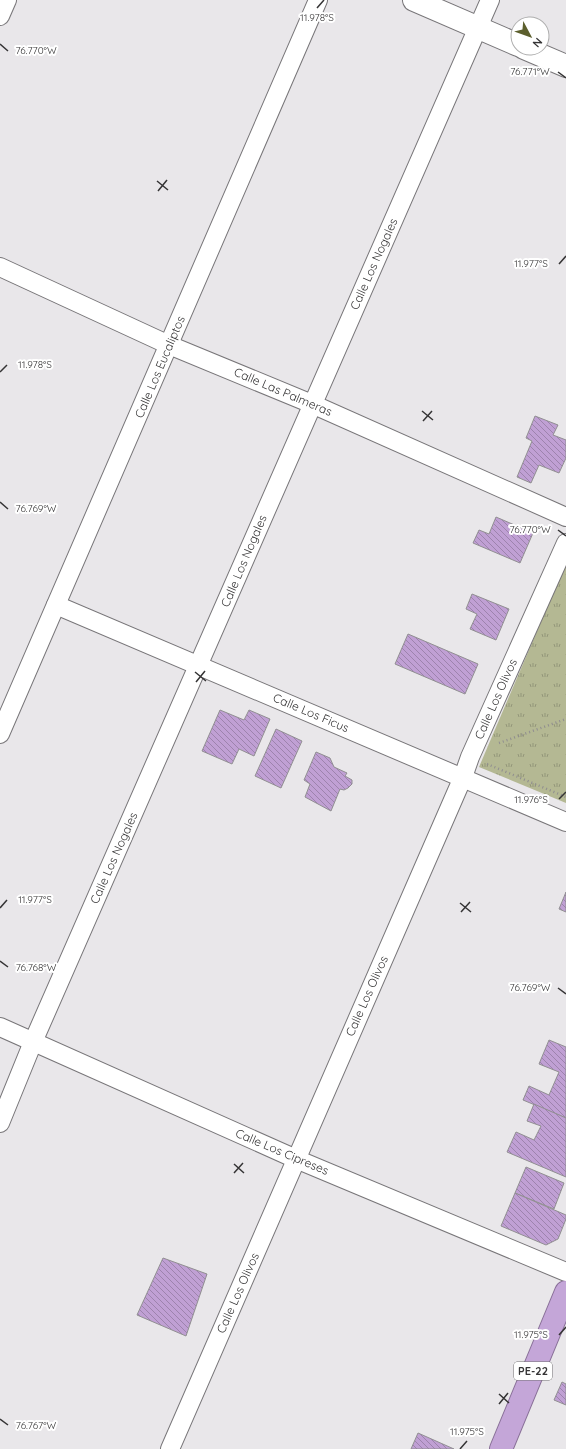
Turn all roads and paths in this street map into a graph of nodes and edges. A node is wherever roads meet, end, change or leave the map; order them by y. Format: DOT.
graph roads {
  1 [pos="7,0"];
  2 [pos="318,0"];
  3 [pos="414,0"];
  4 [pos="490,0"];
  5 [pos="0,16"];
  6 [pos="477,28"];
  7 [pos="510,42"];
  8 [pos="543,56"];
  9 [pos="566,66"];
  10 [pos="0,267"];
  11 [pos="169,345"];
  12 [pos="312,404"];
  13 [pos="566,517"];
  14 [pos="566,543"];
  15 [pos="56,605"];
  16 [pos="198,666"];
  17 [pos="566,719"];
  18 [pos="0,734"];
  19 [pos="498,737"];
  20 [pos="490,757"];
  21 [pos="463,777"];
  22 [pos="566,797"];
  23 [pos="566,822"];
  24 [pos="0,1027"];
  25 [pos="33,1042"];
  26 [pos="0,1123"];
  27 [pos="296,1159"];
  28 [pos="566,1272"];
  29 [pos="566,1292"];
  30 [pos="170,1449"];
  31 [pos="501,1449"];
  1 -- 5 [label="street"];
  2 -- 11 [label="street, Calle Los Eucaliptos"];
  3 -- 6 [label="street"];
  4 -- 6 [label="street, Calle Los Nogales"];
  6 -- 7 [label="street"];
  6 -- 12 [label="street, Calle Los Nogales"];
  8 -- 9 [label="street"];
  10 -- 11 [label="street, Calle Las Palmeras"];
  11 -- 12 [label="street, Calle Las Palmeras"];
  11 -- 15 [label="street, Calle Los Eucaliptos"];
  12 -- 13 [label="street, Calle Las Palmeras"];
  12 -- 16 [label="street, Calle Los Nogales"];
  14 -- 21 [label="street, Calle Los Olivos"];
  15 -- 16 [label="street, Calle Los Ficus"];
  15 -- 18 [label="street, Calle Los Eucaliptos"];
  16 -- 21 [label="street, Calle Los Ficus"];
  16 -- 25 [label="street, Calle Los Nogales"];
  17 -- 19 [label="path"];
  20 -- 22 [label="path"];
  21 -- 23 [label="street, Calle Los Ficus"];
  21 -- 27 [label="street, Calle Los Olivos"];
  24 -- 25 [label="street, Calle Los Cipreses"];
  25 -- 26 [label="street, Calle Los Nogales"];
  25 -- 27 [label="street, Calle Los Cipreses"];
  27 -- 28 [label="street, Calle Los Cipreses"];
  27 -- 30 [label="street, Calle Los Olivos"];
  29 -- 31 [label="highway, PE-22"];
}
